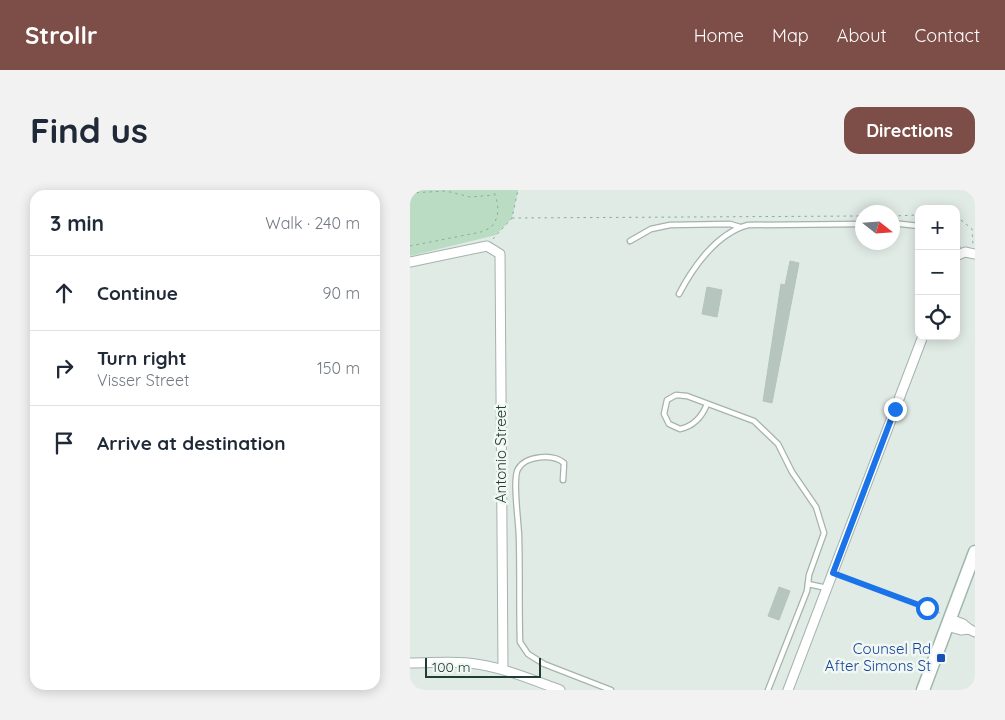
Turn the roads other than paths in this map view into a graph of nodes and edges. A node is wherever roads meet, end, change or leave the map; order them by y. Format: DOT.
graph roads {
  1 [pos="855,224"];
  2 [pos="900,225"];
  3 [pos="915,226"];
  4 [pos="740,227"];
  5 [pos="630,241"];
  6 [pos="960,251"];
  7 [pos="975,254"];
  8 [pos="410,262"];
  9 [pos="679,294"];
  10 [pos="921,340"];
  11 [pos="707,404"];
  12 [pos="562,480"];
  13 [pos="975,552"];
  14 [pos="808,584"];
  15 [pos="827,588"];
  16 [pos="949,621"];
  17 [pos="972,631"];
  18 [pos="410,663"];
  19 [pos="503,669"];
  20 [pos="560,690"];
  21 [pos="611,690"];
  22 [pos="768,690"];
  23 [pos="788,690"];
  24 [pos="923,690"];
  1 -- 4 [label="lane"];
  2 -- 3 [label="lane"];
  4 -- 5 [label="lane"];
  4 -- 9 [label="lane"];
  6 -- 7 [label="street"];
  8 -- 19 [label="street, Antonio Street"];
  10 -- 15 [label="street"];
  11 -- 11 [label="lane"];
  11 -- 14 [label="lane"];
  12 -- 21 [label="lane"];
  13 -- 16 [label="street"];
  14 -- 15 [label="lane"];
  14 -- 22 [label="lane"];
  15 -- 23 [label="street"];
  16 -- 17 [label="street"];
  16 -- 24 [label="street"];
  18 -- 19 [label="street"];
  19 -- 20 [label="street"];
}
